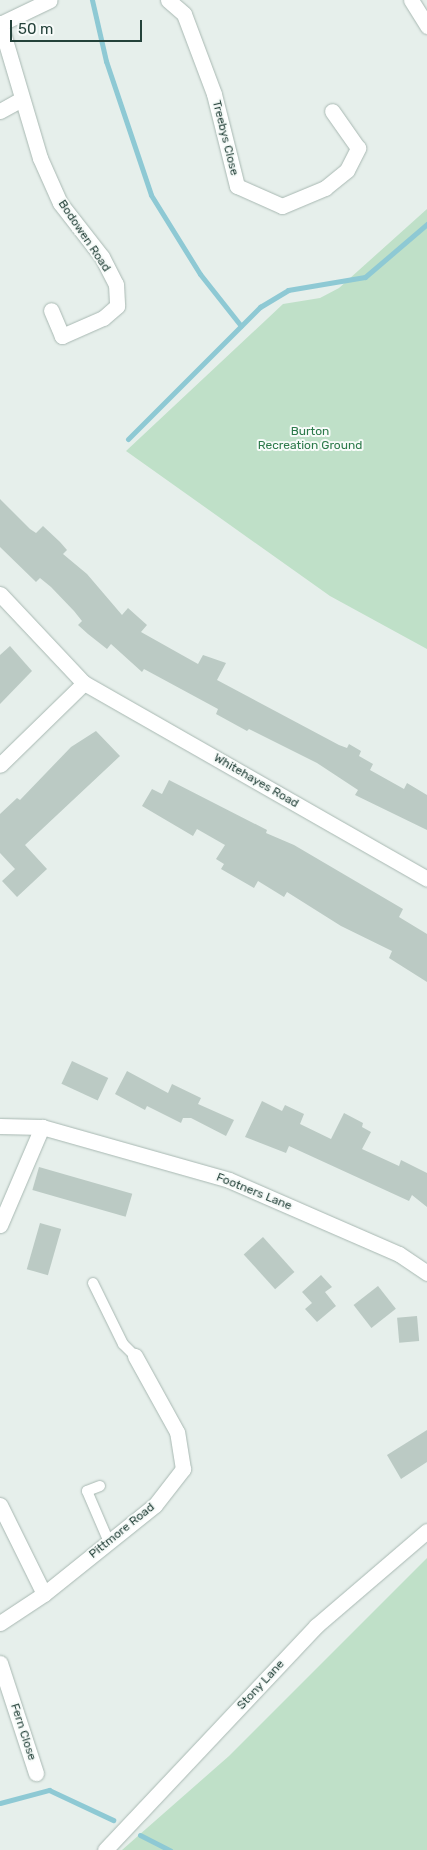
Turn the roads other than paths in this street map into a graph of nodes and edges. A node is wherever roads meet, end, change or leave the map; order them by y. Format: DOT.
graph roads {
  1 [pos="50,0"];
  2 [pos="168,0"];
  3 [pos="411,0"];
  4 [pos="0,23"];
  5 [pos="427,26"];
  6 [pos="20,100"];
  7 [pos="0,111"];
  8 [pos="332,111"];
  9 [pos="51,310"];
  10 [pos="0,594"];
  11 [pos="84,683"];
  12 [pos="0,765"];
  13 [pos="427,879"];
  14 [pos="0,1126"];
  15 [pos="42,1128"];
  16 [pos="0,1225"];
  17 [pos="427,1273"];
  18 [pos="94,1283"];
  19 [pos="135,1356"];
  20 [pos="100,1486"];
  21 [pos="0,1505"];
  22 [pos="427,1531"];
  23 [pos="109,1542"];
  24 [pos="44,1594"];
  25 [pos="0,1624"];
  26 [pos="0,1663"];
  27 [pos="36,1773"];
  28 [pos="105,1850"];
  1 -- 4 [label="street"];
  2 -- 8 [label="street, Treebys Close"];
  3 -- 5 [label="street"];
  4 -- 6 [label="street, Bodowen Road"];
  6 -- 7 [label="street"];
  6 -- 9 [label="street, Bodowen Road"];
  10 -- 11 [label="street, Whitehayes Road"];
  11 -- 12 [label="street"];
  11 -- 13 [label="street, Whitehayes Road"];
  14 -- 15 [label="street, Footners Lane"];
  15 -- 16 [label="street"];
  15 -- 17 [label="street, Footners Lane"];
  18 -- 19 [label="lane"];
  19 -- 23 [label="street, Pittmore Road"];
  20 -- 23 [label="lane"];
  21 -- 24 [label="street"];
  22 -- 28 [label="street, Stony Lane"];
  23 -- 24 [label="street, Pittmore Road"];
  24 -- 25 [label="street, Pittmore Road"];
  26 -- 27 [label="street, Fern Close"];
}
